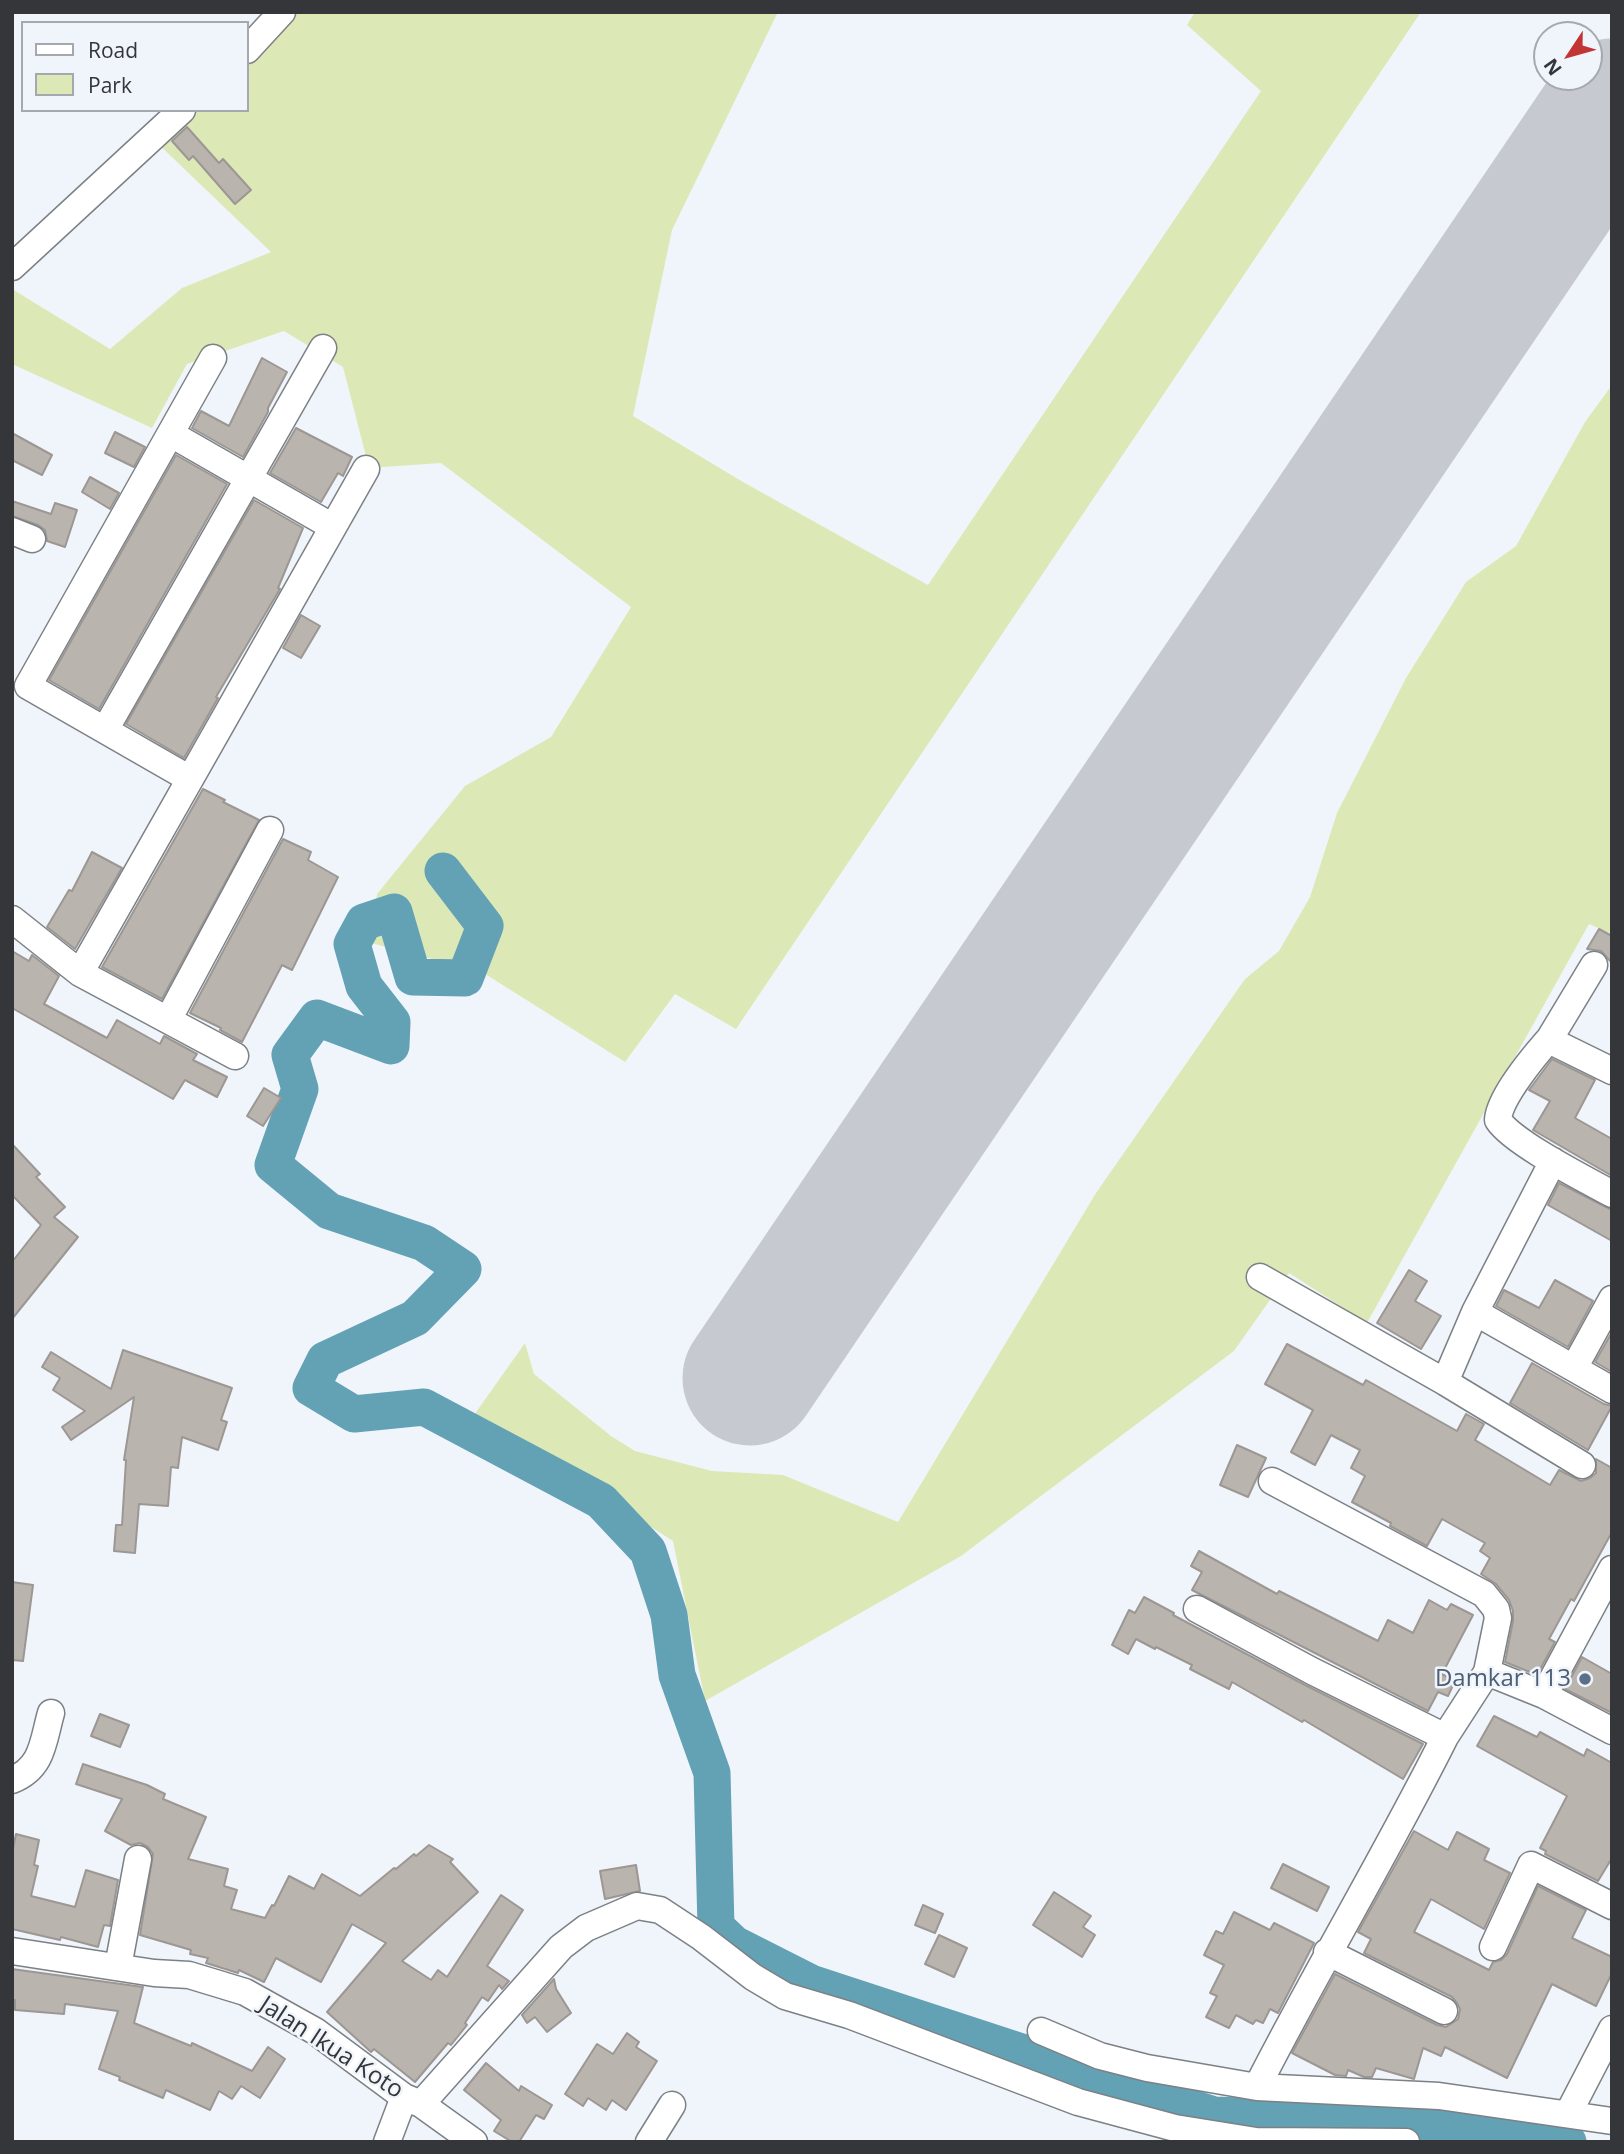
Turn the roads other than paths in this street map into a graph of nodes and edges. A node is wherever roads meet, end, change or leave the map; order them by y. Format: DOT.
graph roads {
  1 [pos="282,12"];
  2 [pos="248,49"];
  3 [pos="179,112"];
  4 [pos="12,267"];
  5 [pos="323,348"];
  6 [pos="213,358"];
  7 [pos="171,434"];
  8 [pos="366,470"];
  9 [pos="249,478"];
  10 [pos="333,527"];
  11 [pos="105,730"];
  12 [pos="190,779"];
  13 [pos="270,830"];
  14 [pos="12,919"];
  15 [pos="1594,965"];
  16 [pos="80,973"];
  17 [pos="168,1020"];
  18 [pos="1550,1038"];
  19 [pos="235,1056"];
  20 [pos="1612,1071"];
  21 [pos="1553,1161"];
  22 [pos="1612,1194"];
  23 [pos="1260,1277"];
  24 [pos="1612,1299"];
  25 [pos="1475,1312"];
  26 [pos="1574,1368"];
  27 [pos="1445,1382"];
  28 [pos="1612,1390"];
  29 [pos="1582,1465"];
  30 [pos="1272,1481"];
  31 [pos="1612,1569"];
  32 [pos="1197,1609"];
  33 [pos="1487,1672"];
  34 [pos="1544,1695"];
  35 [pos="51,1713"];
  36 [pos="1612,1731"];
  37 [pos="1445,1737"];
  38 [pos="12,1780"];
  39 [pos="138,1859"];
  40 [pos="1612,1906"];
  41 [pos="1493,1947"];
  42 [pos="12,1951"];
  43 [pos="1328,1952"];
  44 [pos="118,1966"];
  45 [pos="1444,2011"];
  46 [pos="1612,2029"];
  47 [pos="1041,2031"];
  48 [pos="1257,2087"];
  49 [pos="412,2101"];
  50 [pos="672,2105"];
  51 [pos="1568,2114"];
  52 [pos="1612,2121"];
  53 [pos="1392,2141"];
  54 [pos="387,2142"];
  55 [pos="474,2142"];
  56 [pos="649,2142"];
  1 -- 2 [label="street"];
  3 -- 4 [label="street"];
  5 -- 9 [label="street"];
  6 -- 7 [label="street"];
  7 -- 9 [label="street"];
  7 -- 11 [label="street"];
  8 -- 10 [label="street"];
  9 -- 10 [label="street"];
  9 -- 11 [label="street"];
  10 -- 12 [label="street"];
  11 -- 12 [label="street"];
  12 -- 16 [label="street"];
  13 -- 17 [label="street"];
  14 -- 16 [label="street"];
  15 -- 18 [label="street"];
  16 -- 17 [label="street"];
  17 -- 19 [label="street"];
  18 -- 20 [label="street"];
  18 -- 21 [label="street"];
  21 -- 22 [label="street"];
  21 -- 25 [label="street"];
  23 -- 27 [label="street"];
  24 -- 26 [label="street"];
  25 -- 26 [label="street"];
  25 -- 27 [label="street"];
  26 -- 28 [label="street"];
  27 -- 29 [label="street"];
  30 -- 33 [label="street"];
  31 -- 34 [label="street"];
  32 -- 37 [label="street"];
  33 -- 34 [label="street"];
  33 -- 37 [label="street"];
  34 -- 36 [label="street"];
  35 -- 38 [label="street"];
  37 -- 43 [label="street"];
  39 -- 44 [label="street"];
  40 -- 41 [label="street"];
  42 -- 44 [label="street, Jalan Ikua Koto"];
  43 -- 45 [label="street"];
  43 -- 48 [label="street"];
  44 -- 49 [label="street, Jalan Ikua Koto"];
  46 -- 51 [label="street"];
  47 -- 48 [label="street"];
  48 -- 51 [label="street"];
  49 -- 53 [label="street"];
  49 -- 54 [label="street"];
  49 -- 55 [label="street, Jalan Ikua Koto"];
  50 -- 56 [label="street"];
  51 -- 52 [label="street"];
}
